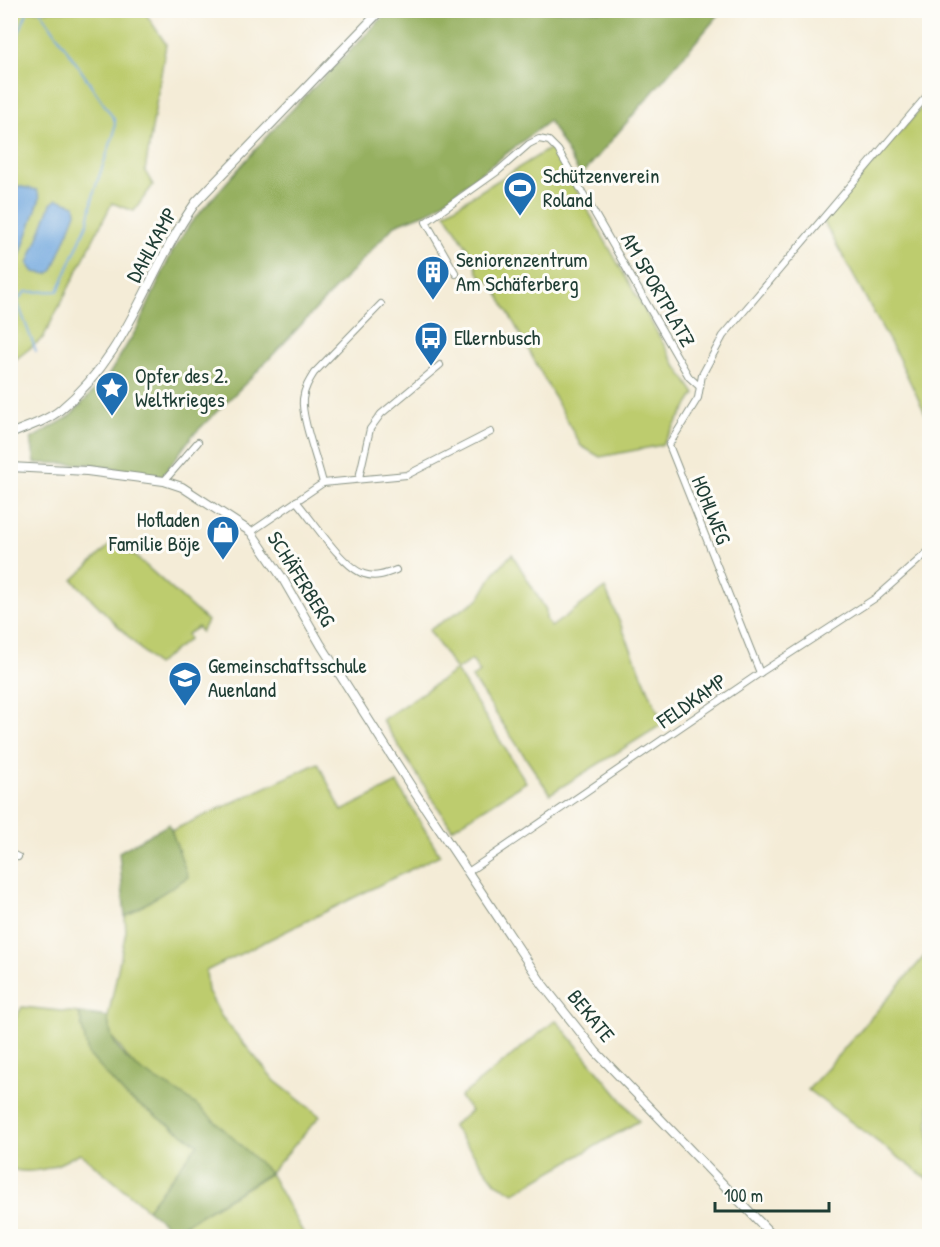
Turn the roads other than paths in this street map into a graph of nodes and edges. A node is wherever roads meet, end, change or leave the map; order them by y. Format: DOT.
graph roads {
  1 [pos="376,12"];
  2 [pos="930,92"];
  3 [pos="456,274"];
  4 [pos="381,304"];
  5 [pos="440,365"];
  6 [pos="700,387"];
  7 [pos="490,432"];
  8 [pos="10,434"];
  9 [pos="198,442"];
  10 [pos="10,466"];
  11 [pos="359,478"];
  12 [pos="164,481"];
  13 [pos="323,483"];
  14 [pos="296,501"];
  15 [pos="251,532"];
  16 [pos="930,550"];
  17 [pos="396,570"];
  18 [pos="760,674"];
  19 [pos="414,791"];
  20 [pos="10,853"];
  21 [pos="18,857"];
  22 [pos="468,872"];
  23 [pos="773,1236"];
  1 -- 8 [label="street, DAHLKAMP"];
  2 -- 6 [label="street, HOHLWEG"];
  3 -- 6 [label="street, AM SPORTPLATZ"];
  4 -- 13 [label="street"];
  5 -- 11 [label="street"];
  6 -- 18 [label="street, HOHLWEG"];
  7 -- 11 [label="street"];
  9 -- 12 [label="street"];
  10 -- 12 [label="main road, SCHÄFERBERG"];
  11 -- 13 [label="street"];
  12 -- 15 [label="main road, SCHÄFERBERG"];
  13 -- 14 [label="street"];
  14 -- 15 [label="street"];
  14 -- 17 [label="street"];
  15 -- 19 [label="main road, SCHÄFERBERG"];
  16 -- 18 [label="street, FELDKAMP"];
  18 -- 22 [label="street, FELDKAMP"];
  19 -- 22 [label="main road, BEKATE"];
  20 -- 21 [label="street"];
  22 -- 23 [label="main road, BEKATE"];
}
